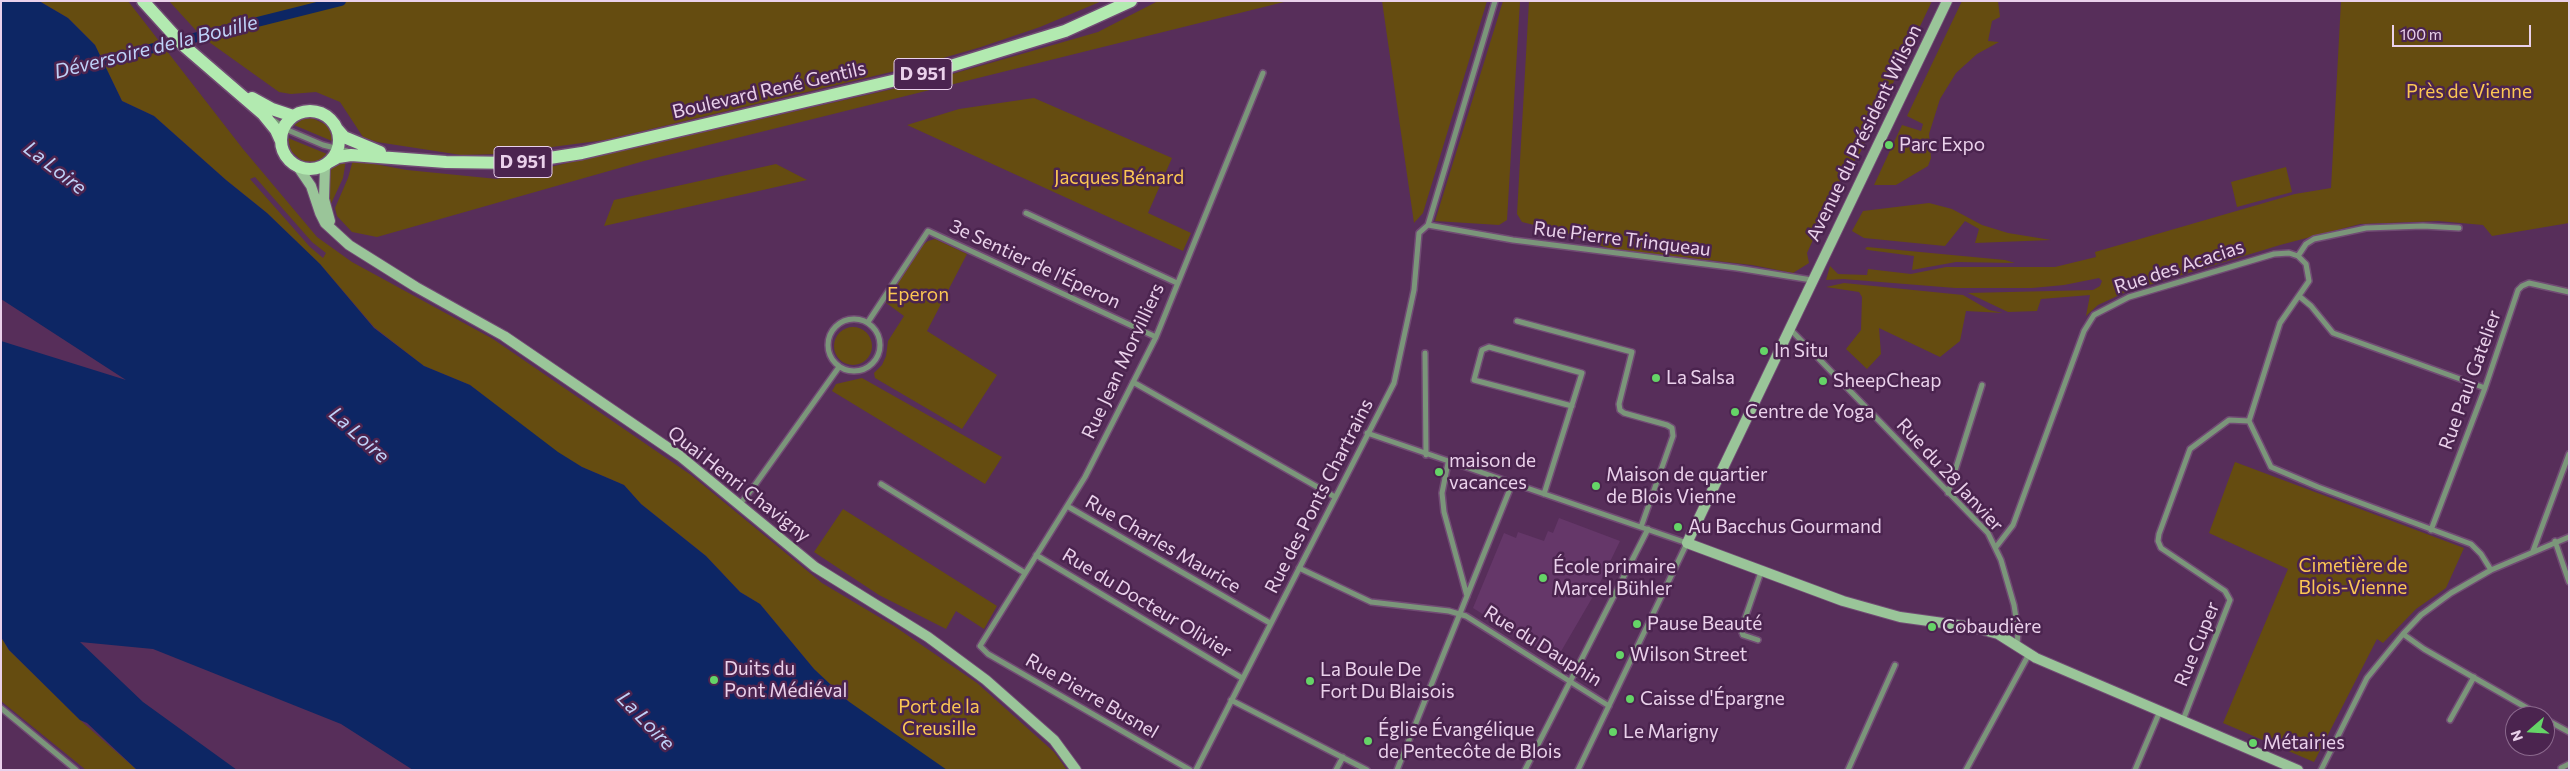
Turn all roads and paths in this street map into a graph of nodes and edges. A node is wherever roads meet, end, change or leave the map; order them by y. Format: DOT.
graph roads {
  1 [pos="143,1"];
  2 [pos="1131,1"];
  3 [pos="1495,1"];
  4 [pos="1948,1"];
  5 [pos="1263,73"];
  6 [pos="217,74"];
  7 [pos="293,116"];
  8 [pos="284,127"];
  9 [pos="337,129"];
  10 [pos="280,141"];
  11 [pos="338,149"];
  12 [pos="404,159"];
  13 [pos="327,164"];
  14 [pos="298,167"];
  15 [pos="1026,213"];
  16 [pos="1428,225"];
  17 [pos="2458,228"];
  18 [pos="336,233"];
  19 [pos="2298,256"];
  20 [pos="1812,280"];
  21 [pos="1177,283"];
  22 [pos="2569,292"];
  23 [pos="2299,296"];
  24 [pos="1518,321"];
  25 [pos="868,322"];
  26 [pos="1790,329"];
  27 [pos="1156,337"];
  28 [pos="1425,352"];
  29 [pos="839,366"];
  30 [pos="1133,382"];
  31 [pos="1982,385"];
  32 [pos="2485,388"];
  33 [pos="1572,406"];
  34 [pos="2249,422"];
  35 [pos="1367,434"];
  36 [pos="2569,454"];
  37 [pos="1426,455"];
  38 [pos="1448,463"];
  39 [pos="881,484"];
  40 [pos="1512,484"];
  41 [pos="1544,494"];
  42 [pos="1948,494"];
  43 [pos="1335,497"];
  44 [pos="740,504"];
  45 [pos="1067,506"];
  46 [pos="1641,527"];
  47 [pos="1648,529"];
  48 [pos="2431,530"];
  49 [pos="2569,537"];
  50 [pos="2555,542"];
  51 [pos="1687,543"];
  52 [pos="1996,547"];
  53 [pos="2533,551"];
  54 [pos="1036,555"];
  55 [pos="1299,568"];
  56 [pos="1762,569"];
  57 [pos="2491,570"];
  58 [pos="1025,573"];
  59 [pos="2569,582"];
  60 [pos="1467,597"];
  61 [pos="1460,614"];
  62 [pos="1270,623"];
  63 [pos="2403,634"];
  64 [pos="1758,640"];
  65 [pos="2017,646"];
  66 [pos="980,647"];
  67 [pos="2029,654"];
  68 [pos="1895,666"];
  69 [pos="1242,678"];
  70 [pos="2474,678"];
  71 [pos="1571,681"];
  72 [pos="1231,700"];
  73 [pos="1609,706"];
  74 [pos="2523,706"];
  75 [pos="1,708"];
  76 [pos="2160,710"];
  77 [pos="2183,720"];
  78 [pos="2450,720"];
  79 [pos="2555,724"];
  80 [pos="2569,732"];
  81 [pos="1343,757"];
  82 [pos="2569,764"];
  83 [pos="2562,768"];
  84 [pos="1581,769"];
  85 [pos="76,770"];
  86 [pos="1076,770"];
  87 [pos="1190,770"];
  88 [pos="1196,770"];
  89 [pos="1336,770"];
  90 [pos="1367,770"];
  91 [pos="1397,770"];
  92 [pos="1525,770"];
  93 [pos="1848,770"];
  94 [pos="1966,770"];
  95 [pos="2135,770"];
  96 [pos="2298,770"];
  97 [pos="2320,770"];
  1 -- 6 [label="main road"];
  2 -- 12 [label="main road, Boulevard René Gentils / D 951"];
  3 -- 16 [label="street, Rue des Ponts Chartrains"];
  4 -- 20 [label="main road, Avenue du Président Wilson"];
  5 -- 21 [label="street, Rue Jean Morvilliers"];
  6 -- 7 [label="main road"];
  6 -- 8 [label="street"];
  6 -- 10 [label="main road"];
  7 -- 8 [label="main road"];
  7 -- 9 [label="main road, Boulevard René Gentils"];
  8 -- 10 [label="main road"];
  8 -- 11 [label="street"];
  9 -- 11 [label="main road"];
  9 -- 12 [label="main road, Boulevard René Gentils / D 951"];
  10 -- 14 [label="main road"];
  11 -- 12 [label="street"];
  11 -- 13 [label="main road"];
  12 -- 13 [label="main road, Boulevard René Gentils / D 951"];
  13 -- 14 [label="main road, Boulevard René Gentils"];
  13 -- 18 [label="main road"];
  14 -- 18 [label="main road"];
  15 -- 21 [label="street"];
  16 -- 20 [label="street, Rue Pierre Trinqueau"];
  16 -- 35 [label="street, Rue des Ponts Chartrains"];
  17 -- 19 [label="street"];
  18 -- 44 [label="main road, Quai Henri Chavigny"];
  19 -- 23 [label="street"];
  19 -- 52 [label="street, Rue des Acacias"];
  20 -- 26 [label="main road, Avenue du Président Wilson"];
  21 -- 27 [label="street, Rue Jean Morvilliers"];
  22 -- 32 [label="street, Rue Paul Gatelier"];
  23 -- 32 [label="street"];
  23 -- 34 [label="street"];
  24 -- 46 [label="street"];
  25 -- 27 [label="street, 3e Sentier de l'Éperon"];
  25 -- 29 [label="street"];
  25 -- 29 [label="street"];
  26 -- 42 [label="street, Rue du 28 Janvier"];
  26 -- 51 [label="main road, Avenue du Président Wilson"];
  27 -- 30 [label="street, Rue Jean Morvilliers"];
  28 -- 37 [label="street"];
  29 -- 44 [label="street"];
  30 -- 43 [label="street"];
  30 -- 45 [label="street, Rue Jean Morvilliers"];
  31 -- 42 [label="street"];
  32 -- 48 [label="street, Rue Paul Gatelier"];
  33 -- 33 [label="street"];
  33 -- 41 [label="street"];
  34 -- 48 [label="street"];
  34 -- 77 [label="street, Rue Cuper"];
  35 -- 37 [label="street"];
  35 -- 43 [label="street, Rue des Ponts Chartrains"];
  36 -- 53 [label="street"];
  37 -- 38 [label="street"];
  38 -- 40 [label="street"];
  38 -- 60 [label="street"];
  39 -- 58 [label="street"];
  40 -- 41 [label="street"];
  40 -- 60 [label="street"];
  41 -- 46 [label="street"];
  42 -- 52 [label="street, Rue du 28 Janvier"];
  43 -- 55 [label="street, Rue des Ponts Chartrains"];
  44 -- 86 [label="main road, Quai Henri Chavigny"];
  45 -- 54 [label="street, Rue Jean Morvilliers"];
  45 -- 62 [label="street, Rue Charles Maurice"];
  46 -- 47 [label="street"];
  47 -- 51 [label="street"];
  47 -- 71 [label="street"];
  48 -- 57 [label="street"];
  49 -- 50 [label="street"];
  50 -- 53 [label="street"];
  50 -- 59 [label="street"];
  51 -- 56 [label="main road"];
  51 -- 73 [label="street"];
  52 -- 65 [label="street, Rue du 28 Janvier"];
  53 -- 57 [label="street"];
  54 -- 58 [label="street, Rue Jean Morvilliers"];
  54 -- 69 [label="street, Rue du Docteur Olivier"];
  55 -- 61 [label="street"];
  55 -- 62 [label="street, Rue des Ponts Chartrains"];
  56 -- 64 [label="street"];
  56 -- 65 [label="main road"];
  57 -- 63 [label="street"];
  58 -- 66 [label="street, Rue Jean Morvilliers"];
  60 -- 61 [label="street"];
  61 -- 71 [label="street, Rue du Dauphin"];
  61 -- 91 [label="street"];
  62 -- 69 [label="street, Rue des Ponts Chartrains"];
  63 -- 70 [label="street"];
  63 -- 97 [label="street"];
  65 -- 67 [label="main road"];
  66 -- 87 [label="street, Rue Pierre Busnel"];
  67 -- 76 [label="main road"];
  67 -- 94 [label="street"];
  68 -- 93 [label="street"];
  69 -- 72 [label="street, Rue des Ponts Chartrains"];
  70 -- 74 [label="street"];
  70 -- 78 [label="street"];
  71 -- 73 [label="street, Rue du Dauphin"];
  71 -- 92 [label="street"];
  72 -- 81 [label="street"];
  72 -- 88 [label="street, Rue des Ponts Chartrains"];
  73 -- 84 [label="street"];
  75 -- 85 [label="street"];
  76 -- 77 [label="main road"];
  76 -- 95 [label="street"];
  77 -- 96 [label="main road"];
  79 -- 80 [label="street"];
  81 -- 89 [label="street"];
  81 -- 90 [label="street"];
  82 -- 83 [label="street"];
}
